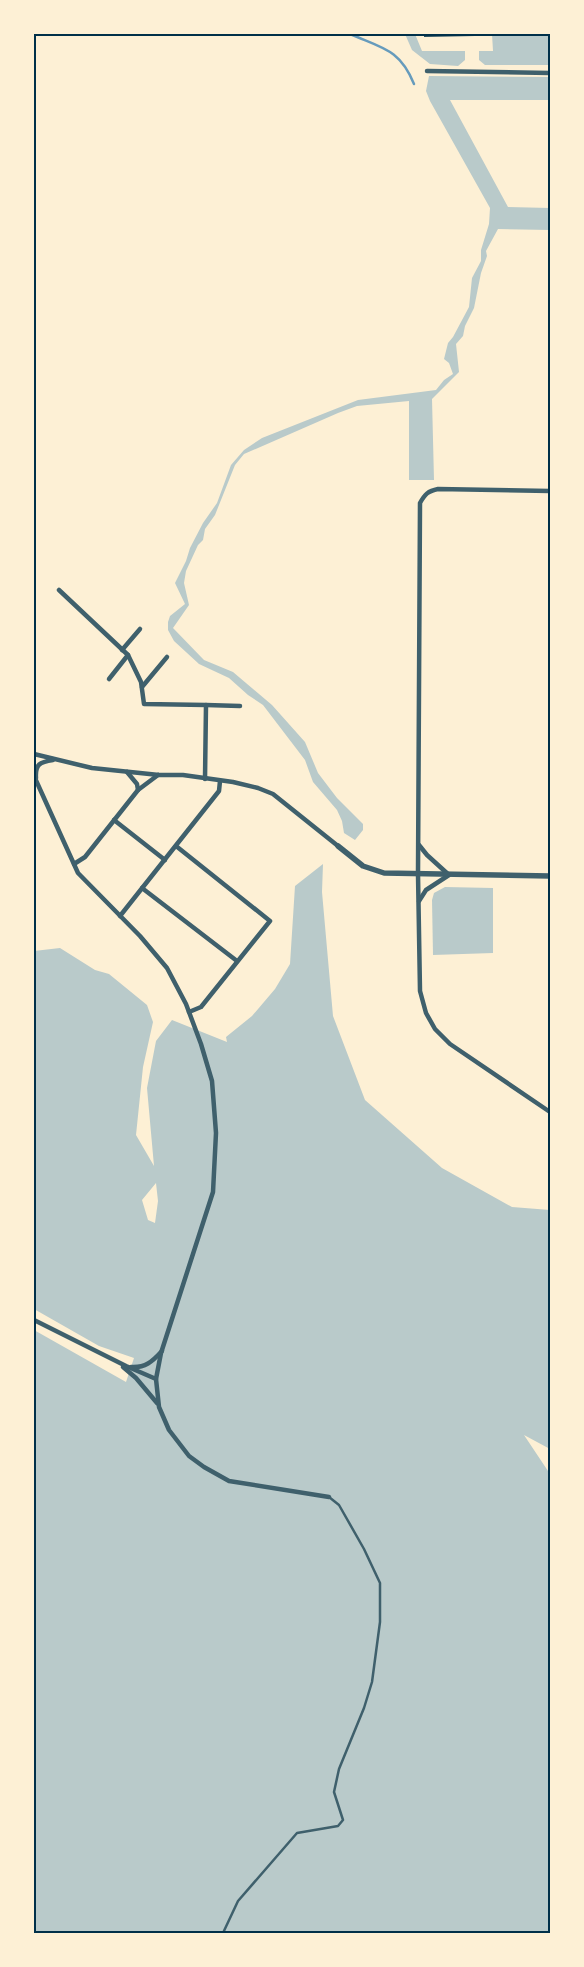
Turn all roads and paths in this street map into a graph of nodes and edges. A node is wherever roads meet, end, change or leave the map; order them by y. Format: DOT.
graph roads {
  1 [pos="427,71"];
  2 [pos="550,73"];
  3 [pos="550,491"];
  4 [pos="59,590"];
  5 [pos="140,629"];
  6 [pos="122,650"];
  7 [pos="128,655"];
  8 [pos="167,657"];
  9 [pos="110,679"];
  10 [pos="142,687"];
  11 [pos="206,705"];
  12 [pos="240,706"];
  13 [pos="34,754"];
  14 [pos="55,759"];
  15 [pos="127,772"];
  16 [pos="159,775"];
  17 [pos="34,776"];
  18 [pos="205,779"];
  19 [pos="220,781"];
  20 [pos="36,782"];
  21 [pos="138,790"];
  22 [pos="114,820"];
  23 [pos="418,844"];
  24 [pos="176,846"];
  25 [pos="338,846"];
  26 [pos="165,860"];
  27 [pos="74,864"];
  28 [pos="418,874"];
  29 [pos="449,875"];
  30 [pos="550,876"];
  31 [pos="142,888"];
  32 [pos="418,902"];
  33 [pos="120,916"];
  34 [pos="237,961"];
  35 [pos="189,1012"];
  36 [pos="550,1112"];
  37 [pos="34,1320"];
  38 [pos="163,1350"];
  39 [pos="114,1360"];
  40 [pos="126,1366"];
  41 [pos="156,1379"];
  42 [pos="158,1404"];
  43 [pos="329,1497"];
  44 [pos="223,1933"];
  1 -- 2 [label="street"];
  3 -- 23 [label="street"];
  4 -- 6 [label="street"];
  5 -- 6 [label="street"];
  6 -- 7 [label="street"];
  7 -- 9 [label="street"];
  7 -- 10 [label="street"];
  8 -- 10 [label="street"];
  10 -- 11 [label="street"];
  11 -- 12 [label="street"];
  11 -- 18 [label="street"];
  13 -- 14 [label="street"];
  14 -- 15 [label="street"];
  14 -- 20 [label="street"];
  15 -- 16 [label="street"];
  15 -- 21 [label="street"];
  16 -- 18 [label="street"];
  16 -- 21 [label="street"];
  17 -- 20 [label="street"];
  18 -- 19 [label="street"];
  19 -- 24 [label="street"];
  19 -- 25 [label="street"];
  20 -- 27 [label="street"];
  21 -- 22 [label="street"];
  22 -- 26 [label="street"];
  22 -- 27 [label="street"];
  23 -- 28 [label="street"];
  23 -- 29 [label="street"];
  24 -- 26 [label="street"];
  24 -- 34 [label="street"];
  25 -- 28 [label="street"];
  26 -- 31 [label="street"];
  27 -- 33 [label="street"];
  28 -- 29 [label="street"];
  28 -- 32 [label="street"];
  29 -- 30 [label="street"];
  29 -- 32 [label="street"];
  31 -- 33 [label="street"];
  31 -- 34 [label="street"];
  32 -- 36 [label="street"];
  33 -- 35 [label="street"];
  34 -- 35 [label="street"];
  35 -- 38 [label="street"];
  37 -- 39 [label="street"];
  38 -- 40 [label="street"];
  38 -- 41 [label="street"];
  39 -- 40 [label="street"];
  39 -- 42 [label="street"];
  40 -- 41 [label="street"];
  41 -- 42 [label="street"];
  42 -- 43 [label="street"];
  43 -- 44 [label="lane"];
}
